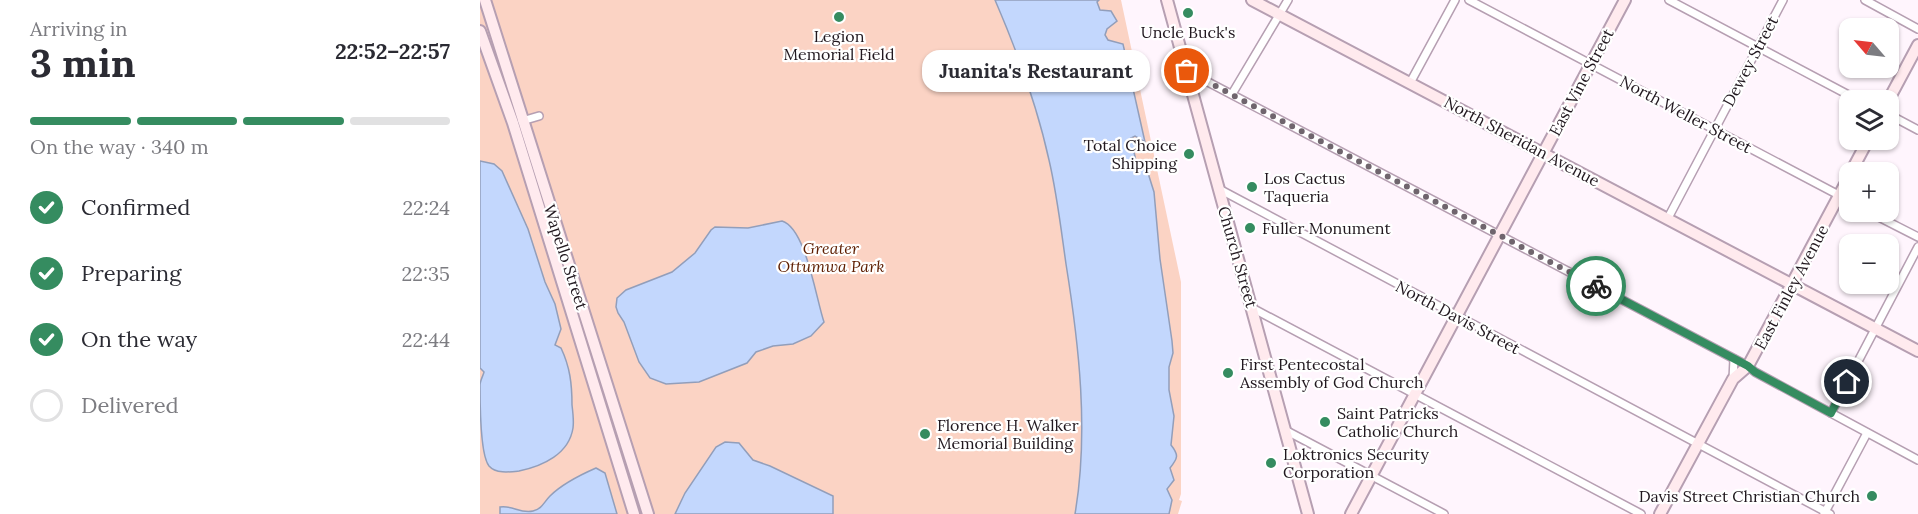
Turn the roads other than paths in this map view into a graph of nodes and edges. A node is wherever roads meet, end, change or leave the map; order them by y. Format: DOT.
graph roads {
  1 [pos="485,0"];
  2 [pos="1167,0"];
  3 [pos="1252,0"];
  4 [pos="1288,0"];
  5 [pos="1455,0"];
  6 [pos="1469,0"];
  7 [pos="1625,0"];
  8 [pos="1669,0"];
  9 [pos="1783,0"];
  10 [pos="1865,0"];
  11 [pos="1280,15"];
  12 [pos="1918,29"];
  13 [pos="480,31"];
  14 [pos="1918,45"];
  15 [pos="1758,48"];
  16 [pos="1591,64"];
  17 [pos="1187,71"];
  18 [pos="1410,83"];
  19 [pos="1839,90"];
  20 [pos="1894,90"];
  21 [pos="1232,94"];
  22 [pos="539,116"];
  23 [pos="1899,120"];
  24 [pos="522,121"];
  25 [pos="1714,129"];
  26 [pos="1918,130"];
  27 [pos="1544,152"];
  28 [pos="1219,189"];
  29 [pos="1839,195"];
  30 [pos="1668,218"];
  31 [pos="1889,222"];
  32 [pos="1500,235"];
  33 [pos="1918,237"];
  34 [pos="1918,247"];
  35 [pos="1792,283"];
  36 [pos="1252,308"];
  37 [pos="1456,316"];
  38 [pos="1875,328"];
  39 [pos="1918,351"];
  40 [pos="1734,359"];
  41 [pos="1748,366"];
  42 [pos="1733,379"];
  43 [pos="1415,394"];
  44 [pos="1831,413"];
  45 [pos="1285,430"];
  46 [pos="1868,433"];
  47 [pos="1698,443"];
  48 [pos="1918,460"];
  49 [pos="1372,476"];
  50 [pos="1827,513"];
  51 [pos="634,514"];
  52 [pos="648,514"];
  53 [pos="1308,514"];
  54 [pos="1351,514"];
  55 [pos="1444,514"];
  56 [pos="1641,514"];
  57 [pos="1660,514"];
  1 -- 24 [label="main road, Wapello Street"];
  2 -- 17 [label="main road, Church Street"];
  3 -- 11 [label="main road, North Sheridan Avenue"];
  4 -- 11 [label="street"];
  5 -- 18 [label="street"];
  6 -- 16 [label="street, North Weller Street"];
  7 -- 16 [label="main road, East Vine Street"];
  8 -- 15 [label="street"];
  9 -- 15 [label="street, Dewey Street"];
  10 -- 12 [label="street"];
  11 -- 18 [label="main road, North Sheridan Avenue"];
  11 -- 21 [label="street"];
  13 -- 51 [label="main road, Wapello Street"];
  14 -- 20 [label="main road"];
  15 -- 19 [label="street"];
  15 -- 25 [label="street, Dewey Street"];
  16 -- 25 [label="street, North Weller Street"];
  16 -- 27 [label="main road, East Vine Street"];
  17 -- 21 [label="street"];
  17 -- 28 [label="main road, Church Street"];
  18 -- 27 [label="main road, North Sheridan Avenue"];
  21 -- 32 [label="street"];
  22 -- 24 [label="street"];
  23 -- 26 [label="street"];
  24 -- 52 [label="main road, Wapello Street"];
  25 -- 29 [label="street, North Weller Street"];
  25 -- 30 [label="street, Dewey Street"];
  27 -- 30 [label="main road, North Sheridan Avenue"];
  27 -- 32 [label="main road, East Vine Street"];
  28 -- 36 [label="main road, Church Street"];
  28 -- 37 [label="street, North Davis Street"];
  29 -- 35 [label="main road, East Finley Avenue"];
  30 -- 35 [label="main road, North Sheridan Avenue"];
  31 -- 33 [label="street"];
  32 -- 37 [label="main road, East Vine Street"];
  32 -- 40 [label="street"];
  34 -- 38 [label="street"];
  35 -- 38 [label="main road, North Sheridan Avenue"];
  35 -- 41 [label="main road, East Finley Avenue"];
  36 -- 43 [label="street"];
  36 -- 45 [label="main road, Church Street"];
  37 -- 43 [label="main road, East Vine Street"];
  37 -- 47 [label="street, North Davis Street"];
  38 -- 39 [label="main road, North Sheridan Avenue"];
  38 -- 44 [label="street"];
  40 -- 41 [label="street"];
  40 -- 42 [label="street"];
  41 -- 42 [label="main road"];
  41 -- 44 [label="street"];
  42 -- 47 [label="main road"];
  43 -- 49 [label="main road, East Vine Street"];
  43 -- 56 [label="street"];
  44 -- 46 [label="street"];
  45 -- 49 [label="street"];
  45 -- 53 [label="main road, Church Street"];
  46 -- 48 [label="street"];
  46 -- 50 [label="street"];
  47 -- 50 [label="street, North Davis Street"];
  47 -- 57 [label="main road"];
  49 -- 54 [label="main road, East Vine Street"];
  49 -- 55 [label="street"];
}
